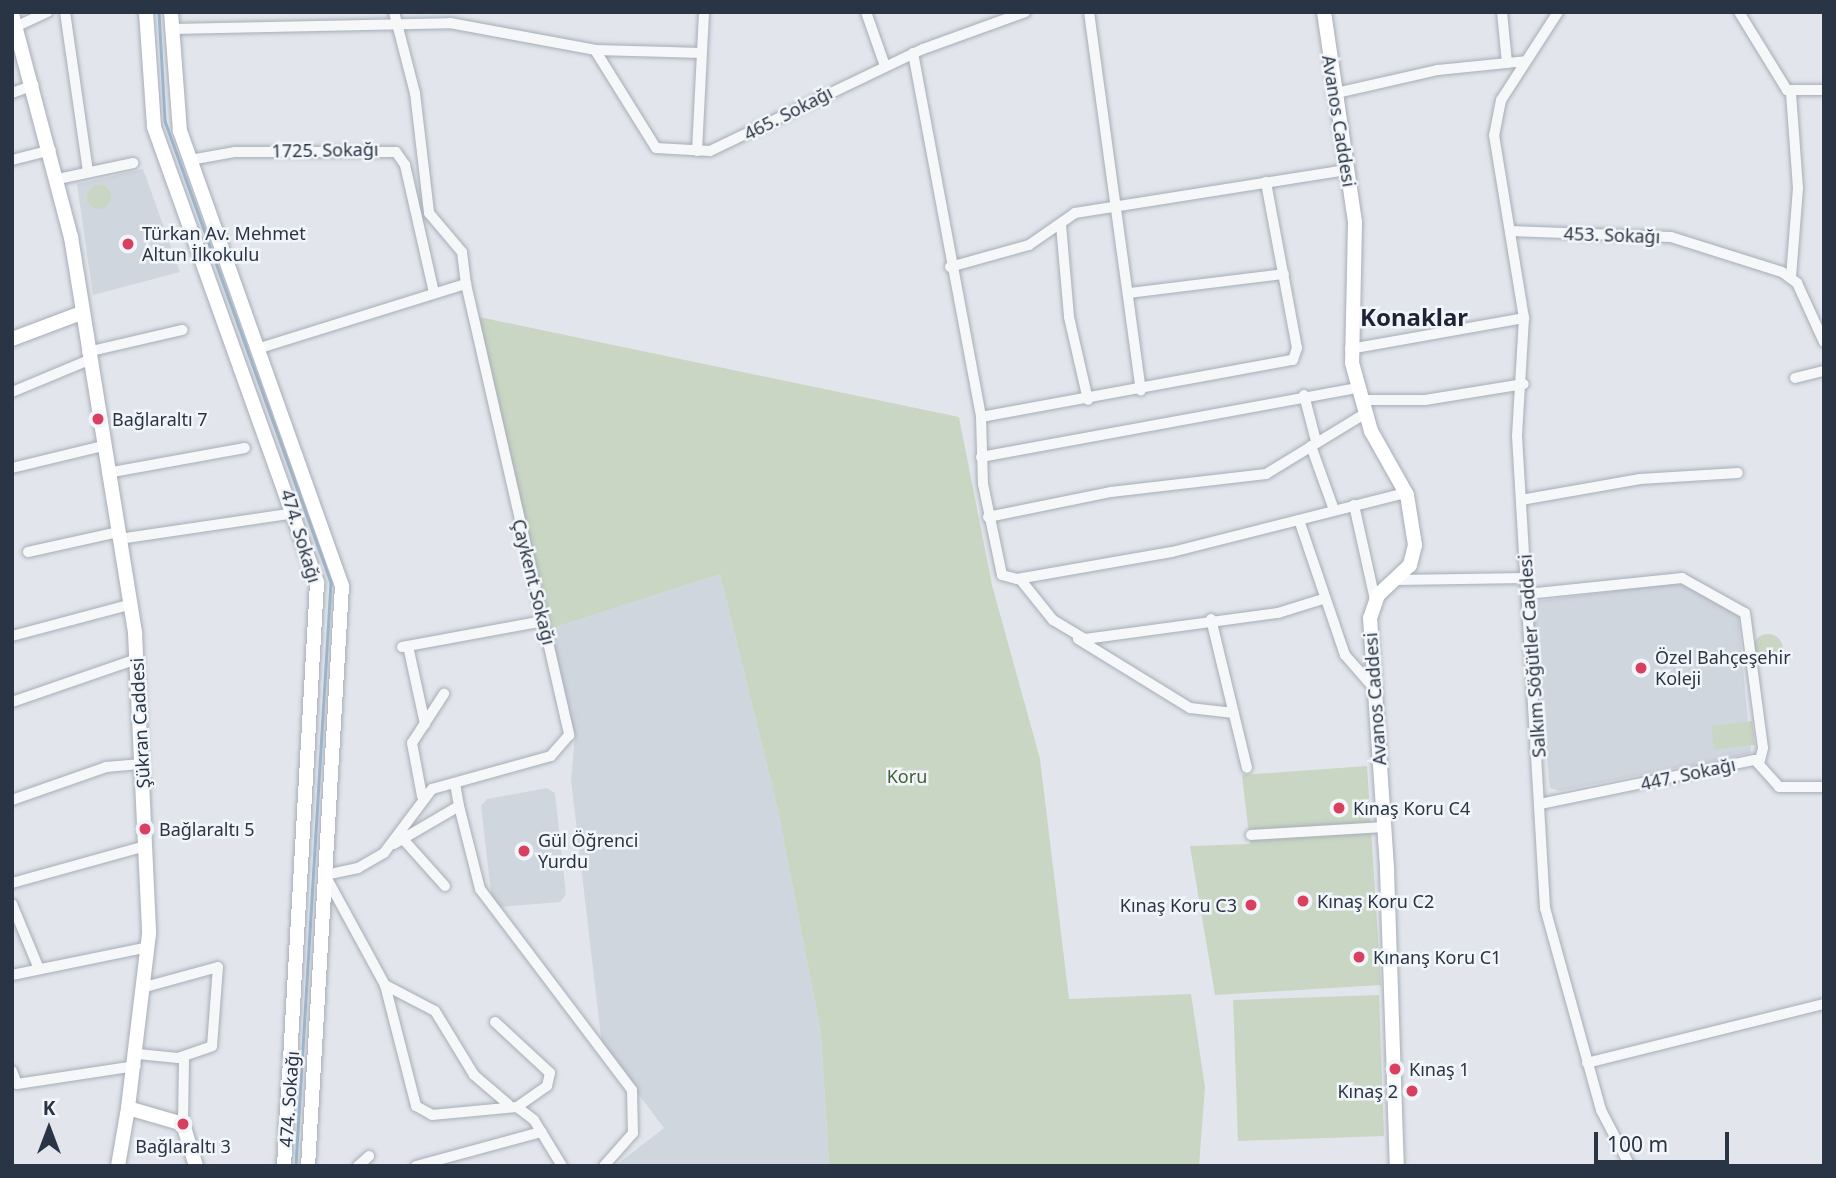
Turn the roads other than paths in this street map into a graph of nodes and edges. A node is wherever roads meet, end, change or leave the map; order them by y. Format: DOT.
graph roads {
  1 [pos="48,12"];
  2 [pos="65,12"];
  3 [pos="146,12"];
  4 [pos="171,12"];
  5 [pos="394,12"];
  6 [pos="440,12"];
  7 [pos="704,12"];
  8 [pos="866,12"];
  9 [pos="1025,12"];
  10 [pos="1089,12"];
  11 [pos="1324,12"];
  12 [pos="1502,12"];
  13 [pos="1558,12"];
  14 [pos="1739,12"];
  15 [pos="14,23"];
  16 [pos="450,23"];
  17 [pos="399,25"];
  18 [pos="172,29"];
  19 [pos="595,50"];
  20 [pos="701,52"];
  21 [pos="913,53"];
  22 [pos="1526,61"];
  23 [pos="1507,62"];
  24 [pos="885,66"];
  25 [pos="34,85"];
  26 [pos="1824,89"];
  27 [pos="12,93"];
  28 [pos="1791,93"];
  29 [pos="1332,94"];
  30 [pos="51,150"];
  31 [pos="697,151"];
  32 [pos="12,160"];
  33 [pos="190,160"];
  34 [pos="133,163"];
  35 [pos="1348,170"];
  36 [pos="88,172"];
  37 [pos="58,178"];
  38 [pos="1266,182"];
  39 [pos="1113,206"];
  40 [pos="1061,225"];
  41 [pos="1510,231"];
  42 [pos="950,267"];
  43 [pos="1284,274"];
  44 [pos="1791,277"];
  45 [pos="466,284"];
  46 [pos="434,293"];
  47 [pos="1129,293"];
  48 [pos="81,313"];
  49 [pos="1524,318"];
  50 [pos="182,330"];
  51 [pos="12,339"];
  52 [pos="1824,342"];
  53 [pos="260,348"];
  54 [pos="1350,349"];
  55 [pos="88,356"];
  56 [pos="1824,370"];
  57 [pos="1795,378"];
  58 [pos="1524,384"];
  59 [pos="1142,390"];
  60 [pos="12,392"];
  61 [pos="1304,395"];
  62 [pos="1088,400"];
  63 [pos="1362,401"];
  64 [pos="981,417"];
  65 [pos="1313,443"];
  66 [pos="103,446"];
  67 [pos="246,448"];
  68 [pos="981,457"];
  69 [pos="12,468"];
  70 [pos="1738,472"];
  71 [pos="107,473"];
  72 [pos="1406,493"];
  73 [pos="1521,500"];
  74 [pos="1354,505"];
  75 [pos="307,509"];
  76 [pos="1334,510"];
  77 [pos="988,517"];
  78 [pos="1299,520"];
  79 [pos="119,535"];
  80 [pos="28,552"];
  81 [pos="1526,578"];
  82 [pos="1020,579"];
  83 [pos="1397,580"];
  84 [pos="1527,594"];
  85 [pos="1323,599"];
  86 [pos="1375,600"];
  87 [pos="132,604"];
  88 [pos="1211,619"];
  89 [pos="544,621"];
  90 [pos="12,636"];
  91 [pos="1075,636"];
  92 [pos="137,659"];
  93 [pos="1373,687"];
  94 [pos="444,694"];
  95 [pos="12,702"];
  96 [pos="1234,713"];
  97 [pos="425,724"];
  98 [pos="142,764"];
  99 [pos="1759,764"];
  100 [pos="1247,768"];
  101 [pos="455,783"];
  102 [pos="1824,787"];
  103 [pos="422,796"];
  104 [pos="12,800"];
  105 [pos="1540,804"];
  106 [pos="459,806"];
  107 [pos="1384,827"];
  108 [pos="1251,835"];
  109 [pos="403,839"];
  110 [pos="145,846"];
  111 [pos="390,846"];
  112 [pos="325,875"];
  113 [pos="12,883"];
  114 [pos="445,886"];
  115 [pos="12,904"];
  116 [pos="148,947"];
  117 [pos="39,969"];
  118 [pos="12,975"];
  119 [pos="385,985"];
  120 [pos="145,987"];
  121 [pos="1824,1004"];
  122 [pos="495,1022"];
  123 [pos="184,1057"];
  124 [pos="137,1060"];
  125 [pos="1587,1063"];
  126 [pos="12,1071"];
  127 [pos="512,1105"];
  128 [pos="128,1108"];
  129 [pos="183,1124"];
  130 [pos="541,1132"];
  131 [pos="369,1156"];
  132 [pos="118,1166"];
  133 [pos="196,1166"];
  134 [pos="284,1166"];
  135 [pos="308,1166"];
  136 [pos="358,1166"];
  137 [pos="416,1166"];
  138 [pos="562,1166"];
  139 [pos="604,1166"];
  140 [pos="1397,1166"];
  141 [pos="1630,1166"];
  1 -- 15 [label="street"];
  2 -- 36 [label="street"];
  3 -- 75 [label="street, 474. Sokağı"];
  4 -- 18 [label="street, 474. Sokağı"];
  5 -- 17 [label="street, Çaykent Sokağı"];
  6 -- 16 [label="street"];
  7 -- 20 [label="street"];
  8 -- 24 [label="street"];
  9 -- 21 [label="street, 465. Sokağı"];
  10 -- 39 [label="street"];
  11 -- 29 [label="street, Avanos Caddesi"];
  12 -- 23 [label="street"];
  13 -- 22 [label="street"];
  14 -- 28 [label="street"];
  15 -- 25 [label="street, Şükran Caddesi"];
  16 -- 17 [label="street"];
  16 -- 19 [label="street"];
  17 -- 18 [label="street"];
  17 -- 45 [label="street, Çaykent Sokağı"];
  18 -- 33 [label="street, 474. Sokağı"];
  19 -- 20 [label="street"];
  19 -- 31 [label="street, 465. Sokağı"];
  20 -- 31 [label="street"];
  21 -- 24 [label="street, 465. Sokağı"];
  21 -- 42 [label="street"];
  22 -- 23 [label="street"];
  22 -- 41 [label="street, Salkım Söğütler Caddesi"];
  23 -- 29 [label="street"];
  24 -- 31 [label="street, 465. Sokağı"];
  25 -- 27 [label="street"];
  25 -- 30 [label="street, Şükran Caddesi"];
  26 -- 28 [label="street"];
  28 -- 44 [label="street"];
  29 -- 35 [label="street, Avanos Caddesi"];
  30 -- 32 [label="street"];
  30 -- 37 [label="street, Şükran Caddesi"];
  33 -- 46 [label="street, 1725. Sokağı"];
  33 -- 53 [label="street, 474. Sokağı"];
  34 -- 36 [label="street"];
  35 -- 38 [label="street"];
  35 -- 54 [label="street, Avanos Caddesi"];
  36 -- 37 [label="street"];
  37 -- 48 [label="street, Şükran Caddesi"];
  38 -- 39 [label="street"];
  38 -- 43 [label="street"];
  39 -- 40 [label="street"];
  39 -- 47 [label="street"];
  40 -- 42 [label="street"];
  40 -- 62 [label="street"];
  41 -- 44 [label="street, 453. Sokağı"];
  41 -- 49 [label="street, Salkım Söğütler Caddesi"];
  42 -- 64 [label="street"];
  43 -- 47 [label="street"];
  43 -- 59 [label="street"];
  44 -- 52 [label="street"];
  45 -- 46 [label="street"];
  45 -- 89 [label="street, Çaykent Sokağı"];
  46 -- 53 [label="street"];
  47 -- 59 [label="street"];
  48 -- 51 [label="street"];
  48 -- 55 [label="street, Şükran Caddesi"];
  49 -- 54 [label="street"];
  49 -- 58 [label="street, Salkım Söğütler Caddesi"];
  50 -- 55 [label="street"];
  53 -- 75 [label="street, 474. Sokağı"];
  54 -- 63 [label="street, Avanos Caddesi"];
  55 -- 60 [label="street"];
  55 -- 66 [label="street, Şükran Caddesi"];
  56 -- 57 [label="street"];
  58 -- 63 [label="street"];
  58 -- 73 [label="street, Salkım Söğütler Caddesi"];
  59 -- 62 [label="street"];
  61 -- 63 [label="street"];
  61 -- 65 [label="street"];
  61 -- 68 [label="street"];
  62 -- 64 [label="street"];
  63 -- 65 [label="street"];
  63 -- 72 [label="street, Avanos Caddesi"];
  64 -- 68 [label="street"];
  65 -- 76 [label="street"];
  65 -- 77 [label="street"];
  66 -- 69 [label="street"];
  66 -- 71 [label="street, Şükran Caddesi"];
  67 -- 71 [label="street"];
  68 -- 77 [label="street"];
  70 -- 73 [label="street"];
  71 -- 79 [label="street, Şükran Caddesi"];
  72 -- 74 [label="street"];
  72 -- 83 [label="street, Avanos Caddesi"];
  73 -- 81 [label="street, Salkım Söğütler Caddesi"];
  74 -- 76 [label="street"];
  74 -- 86 [label="street"];
  75 -- 79 [label="street"];
  75 -- 112 [label="street, 474. Sokağı"];
  75 -- 134 [label="street, 474. Sokağı"];
  76 -- 78 [label="street"];
  77 -- 82 [label="street"];
  78 -- 82 [label="street"];
  78 -- 85 [label="street"];
  79 -- 80 [label="street"];
  79 -- 87 [label="street, Şükran Caddesi"];
  81 -- 83 [label="street"];
  81 -- 84 [label="street, Salkım Söğütler Caddesi"];
  82 -- 91 [label="street"];
  83 -- 86 [label="street, Avanos Caddesi"];
  84 -- 99 [label="street"];
  84 -- 105 [label="street, Salkım Söğütler Caddesi"];
  85 -- 88 [label="street"];
  85 -- 93 [label="street"];
  86 -- 93 [label="street, Avanos Caddesi"];
  87 -- 90 [label="street"];
  87 -- 92 [label="street, Şükran Caddesi"];
  88 -- 91 [label="street"];
  88 -- 96 [label="street"];
  89 -- 97 [label="street"];
  89 -- 101 [label="street, Çaykent Sokağı"];
  91 -- 96 [label="street"];
  92 -- 95 [label="street"];
  92 -- 98 [label="street, Şükran Caddesi"];
  93 -- 107 [label="street, Avanos Caddesi"];
  94 -- 97 [label="street"];
  96 -- 100 [label="street"];
  97 -- 103 [label="street"];
  98 -- 104 [label="street"];
  98 -- 110 [label="street, Şükran Caddesi"];
  99 -- 102 [label="street, 447. Sokağı"];
  99 -- 105 [label="street, 447. Sokağı"];
  101 -- 103 [label="street, Çaykent Sokağı"];
  101 -- 106 [label="street"];
  103 -- 111 [label="street"];
  105 -- 125 [label="street, Salkım Söğütler Caddesi"];
  106 -- 109 [label="street"];
  106 -- 139 [label="street"];
  107 -- 108 [label="street"];
  107 -- 140 [label="street, Avanos Caddesi"];
  109 -- 111 [label="street"];
  109 -- 114 [label="street"];
  110 -- 113 [label="street"];
  110 -- 116 [label="street, Şükran Caddesi"];
  111 -- 112 [label="street"];
  112 -- 119 [label="street"];
  112 -- 135 [label="street, 474. Sokağı"];
  115 -- 117 [label="street"];
  116 -- 117 [label="street"];
  116 -- 120 [label="street, Şükran Caddesi"];
  117 -- 118 [label="street"];
  119 -- 127 [label="street"];
  119 -- 127 [label="street"];
  120 -- 123 [label="street"];
  120 -- 124 [label="street, Şükran Caddesi"];
  121 -- 125 [label="street"];
  122 -- 127 [label="street"];
  123 -- 124 [label="street"];
  123 -- 129 [label="street"];
  124 -- 126 [label="street"];
  124 -- 128 [label="street, Şükran Caddesi"];
  125 -- 141 [label="street, Salkım Söğütler Caddesi"];
  127 -- 130 [label="street"];
  128 -- 129 [label="street"];
  128 -- 132 [label="street, Şükran Caddesi"];
  129 -- 133 [label="street"];
  130 -- 137 [label="street"];
  130 -- 138 [label="street"];
  131 -- 136 [label="street"];
}
